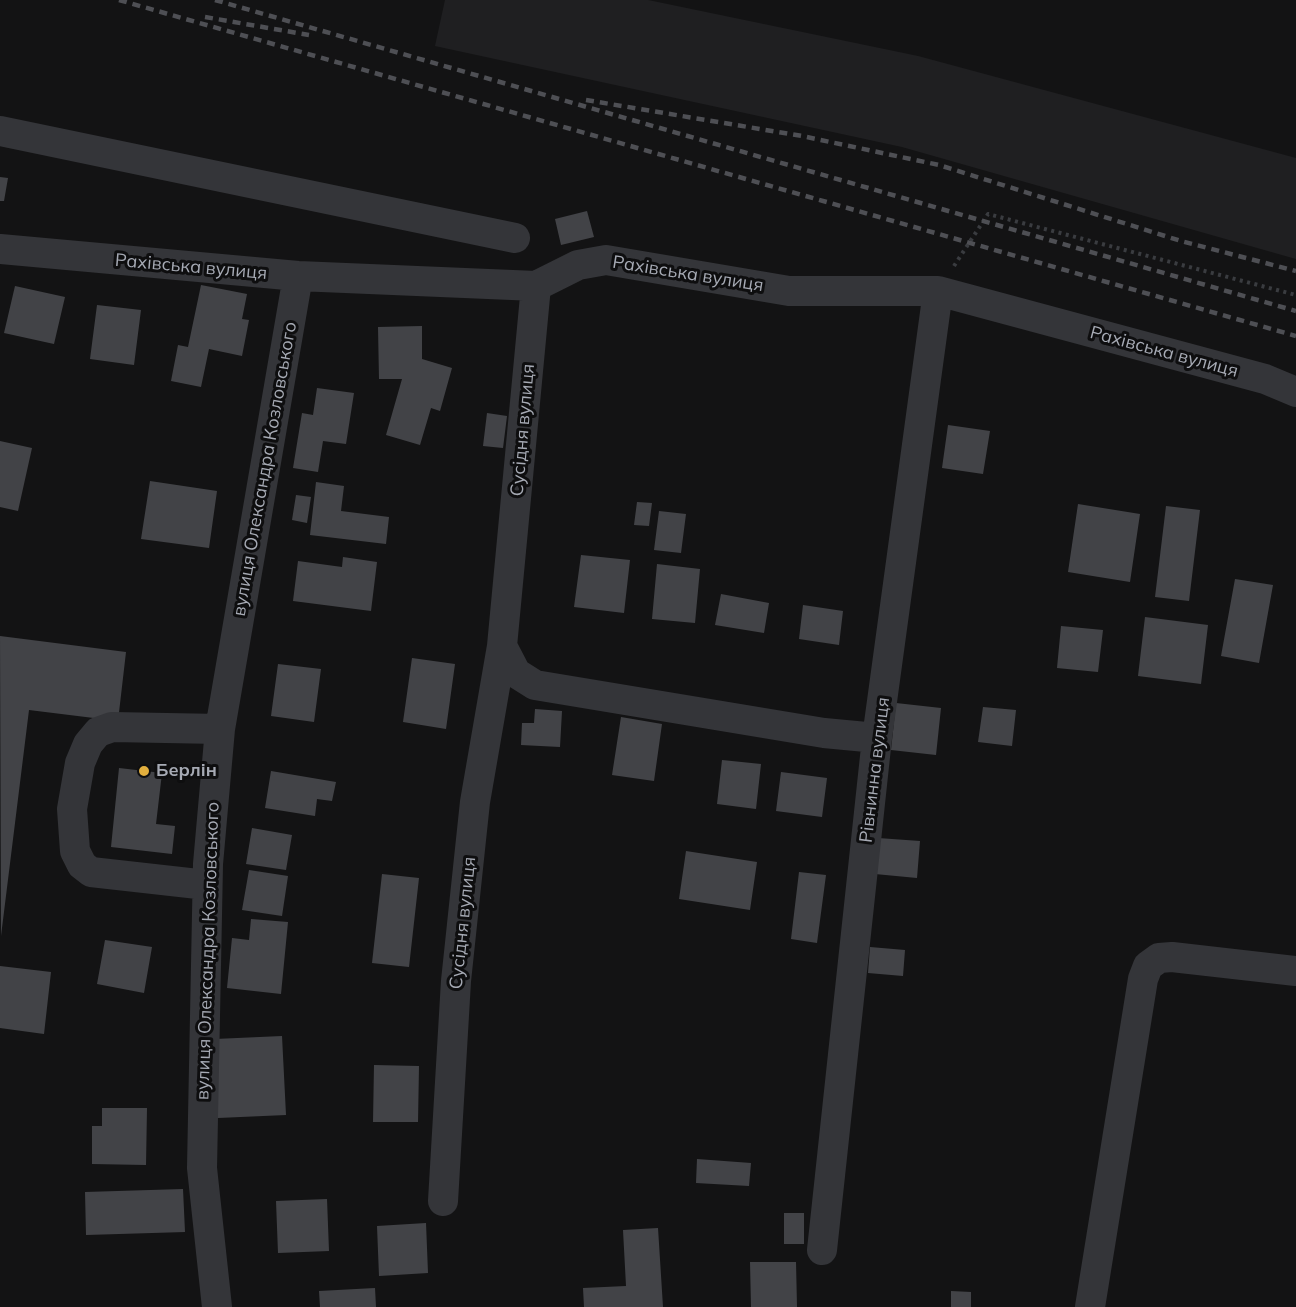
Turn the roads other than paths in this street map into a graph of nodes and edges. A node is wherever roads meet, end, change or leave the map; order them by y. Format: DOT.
graph roads {
  1 [pos="0,131"];
  2 [pos="515,238"];
  3 [pos="0,249"];
  4 [pos="298,276"];
  5 [pos="536,286"];
  6 [pos="938,291"];
  7 [pos="1296,392"];
  8 [pos="502,646"];
  9 [pos="220,729"];
  10 [pos="878,738"];
  11 [pos="207,885"];
  12 [pos="1296,971"];
  13 [pos="443,1201"];
  14 [pos="822,1250"];
  15 [pos="218,1307"];
  16 [pos="1090,1307"];
  1 -- 2 [label="street"];
  3 -- 4 [label="street, Рахівська вулиця"];
  4 -- 5 [label="street, Рахівська вулиця"];
  4 -- 9 [label="street, вулиця Олександра Козловського"];
  5 -- 6 [label="street, Рахівська вулиця"];
  5 -- 8 [label="street, Сусідня вулиця"];
  6 -- 7 [label="street, Рахівська вулиця"];
  6 -- 10 [label="street, Рівнинна вулиця"];
  8 -- 10 [label="street"];
  8 -- 13 [label="street, Сусідня вулиця"];
  9 -- 11 [label="street, вулиця Олександра Козловського"];
  9 -- 11 [label="street"];
  10 -- 14 [label="street, Рівнинна вулиця"];
  11 -- 15 [label="street, вулиця Олександра Козловського"];
  12 -- 16 [label="street"];
}
